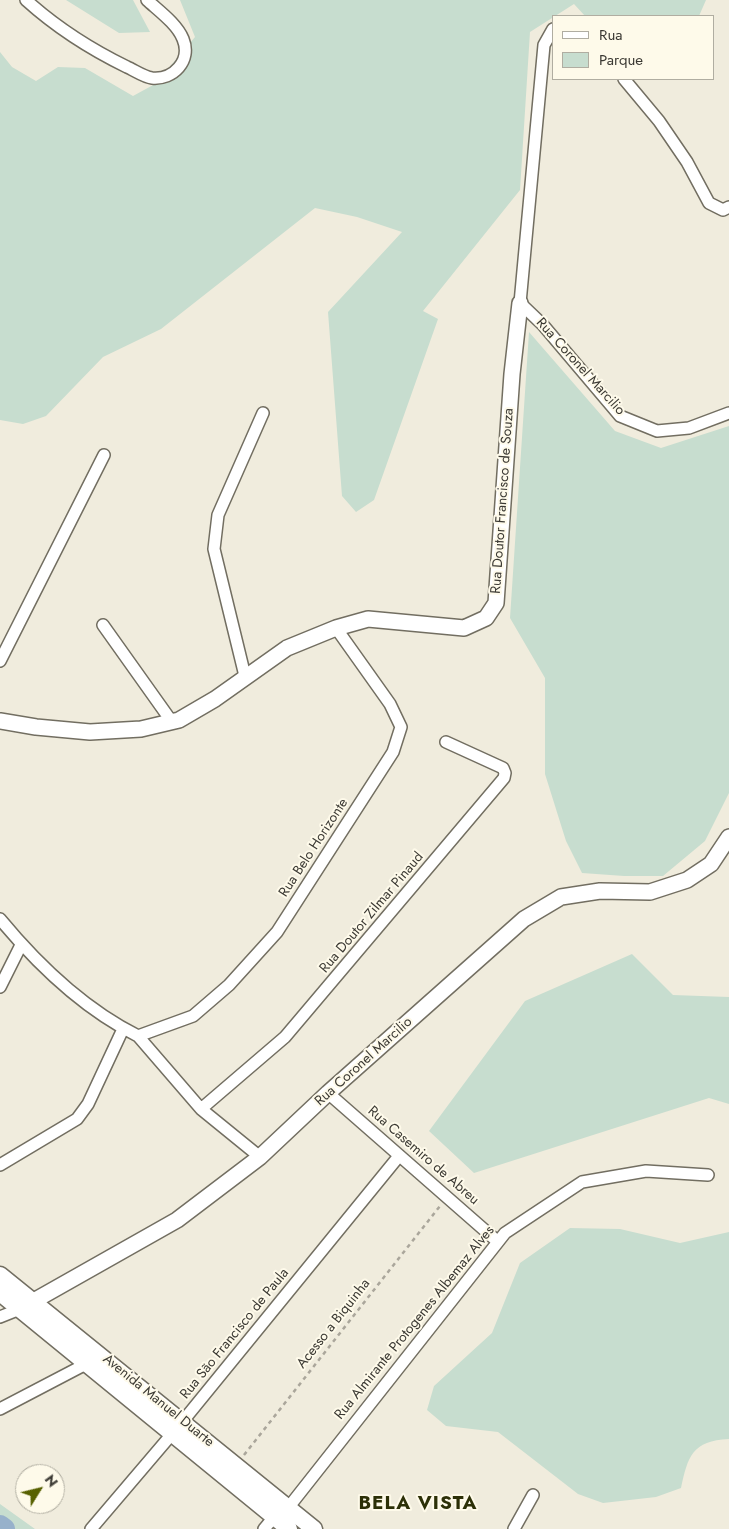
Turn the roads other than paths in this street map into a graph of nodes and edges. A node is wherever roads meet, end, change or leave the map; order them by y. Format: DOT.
graph roads {
  1 [pos="26,0"];
  2 [pos="147,0"];
  3 [pos="552,31"];
  4 [pos="625,80"];
  5 [pos="729,207"];
  6 [pos="520,303"];
  7 [pos="263,412"];
  8 [pos="729,413"];
  9 [pos="104,454"];
  10 [pos="103,625"];
  11 [pos="336,628"];
  12 [pos="0,661"];
  13 [pos="245,676"];
  14 [pos="0,721"];
  15 [pos="172,722"];
  16 [pos="446,742"];
  17 [pos="729,837"];
  18 [pos="0,919"];
  19 [pos="21,945"];
  20 [pos="0,987"];
  21 [pos="123,1029"];
  22 [pos="138,1036"];
  23 [pos="328,1093"];
  24 [pos="201,1109"];
  25 [pos="399,1156"];
  26 [pos="260,1158"];
  27 [pos="0,1165"];
  28 [pos="708,1175"];
  29 [pos="497,1241"];
  30 [pos="0,1274"];
  31 [pos="0,1293"];
  32 [pos="26,1306"];
  33 [pos="0,1317"];
  34 [pos="86,1364"];
  35 [pos="0,1409"];
  36 [pos="183,1422"];
  37 [pos="172,1434"];
  38 [pos="533,1495"];
  39 [pos="288,1508"];
  40 [pos="269,1523"];
  41 [pos="91,1529"];
  42 [pos="289,1529"];
  43 [pos="314,1529"];
  44 [pos="514,1529"];
  1 -- 2 [label="street"];
  3 -- 6 [label="street, Rua Doutor Francisco de Souza"];
  4 -- 5 [label="street"];
  6 -- 8 [label="street, Rua Coronel Marcilio"];
  6 -- 11 [label="street, Rua Doutor Francisco de Souza"];
  7 -- 13 [label="street"];
  9 -- 12 [label="street"];
  10 -- 15 [label="street"];
  11 -- 13 [label="street, Rua Doutor Francisco de Souza"];
  11 -- 22 [label="street, Rua Belo Horizonte"];
  13 -- 15 [label="street, Rua Doutor Francisco de Souza"];
  14 -- 15 [label="street, Rua Doutor Francisco de Souza"];
  16 -- 24 [label="street, Rua Doutor Zilmar Pinaud"];
  17 -- 23 [label="street, Rua Coronel Marcilio"];
  18 -- 19 [label="street"];
  19 -- 20 [label="street"];
  19 -- 21 [label="street"];
  21 -- 22 [label="street"];
  21 -- 27 [label="street"];
  22 -- 24 [label="street"];
  23 -- 25 [label="street, Rua Casemiro de Abreu"];
  23 -- 26 [label="street, Rua Coronel Marcilio"];
  24 -- 26 [label="street"];
  25 -- 29 [label="street, Rua Casemiro de Abreu"];
  25 -- 36 [label="street, Rua São Francisco de Paula"];
  26 -- 32 [label="street, Rua Coronel Marcilio"];
  28 -- 29 [label="street, Rua Almirante Protogenes Albemaz Alves"];
  29 -- 39 [label="street, Rua Almirante Protogenes Albemaz Alves"];
  30 -- 32 [label="main road, Avenida Manuel Duarte"];
  31 -- 32 [label="main road, Avenida Manuel Duarte"];
  32 -- 33 [label="street, Rua Coronel Marcilio"];
  32 -- 34 [label="main road, Avenida Manuel Duarte"];
  32 -- 36 [label="main road, Avenida Manuel Duarte"];
  34 -- 35 [label="street"];
  34 -- 37 [label="main road, Avenida Manuel Duarte"];
  36 -- 37 [label="street, Rua São Francisco de Paula"];
  36 -- 39 [label="main road, Avenida Manuel Duarte"];
  37 -- 40 [label="main road, Avenida Manuel Duarte"];
  37 -- 41 [label="street, Rua São Francisco de Paula"];
  38 -- 44 [label="street"];
  39 -- 40 [label="street, Rua Almirante Protogenes Albemaz Alves"];
  39 -- 43 [label="main road, Avenida Manuel Duarte"];
  40 -- 42 [label="main road, Avenida Manuel Duarte"];
}
